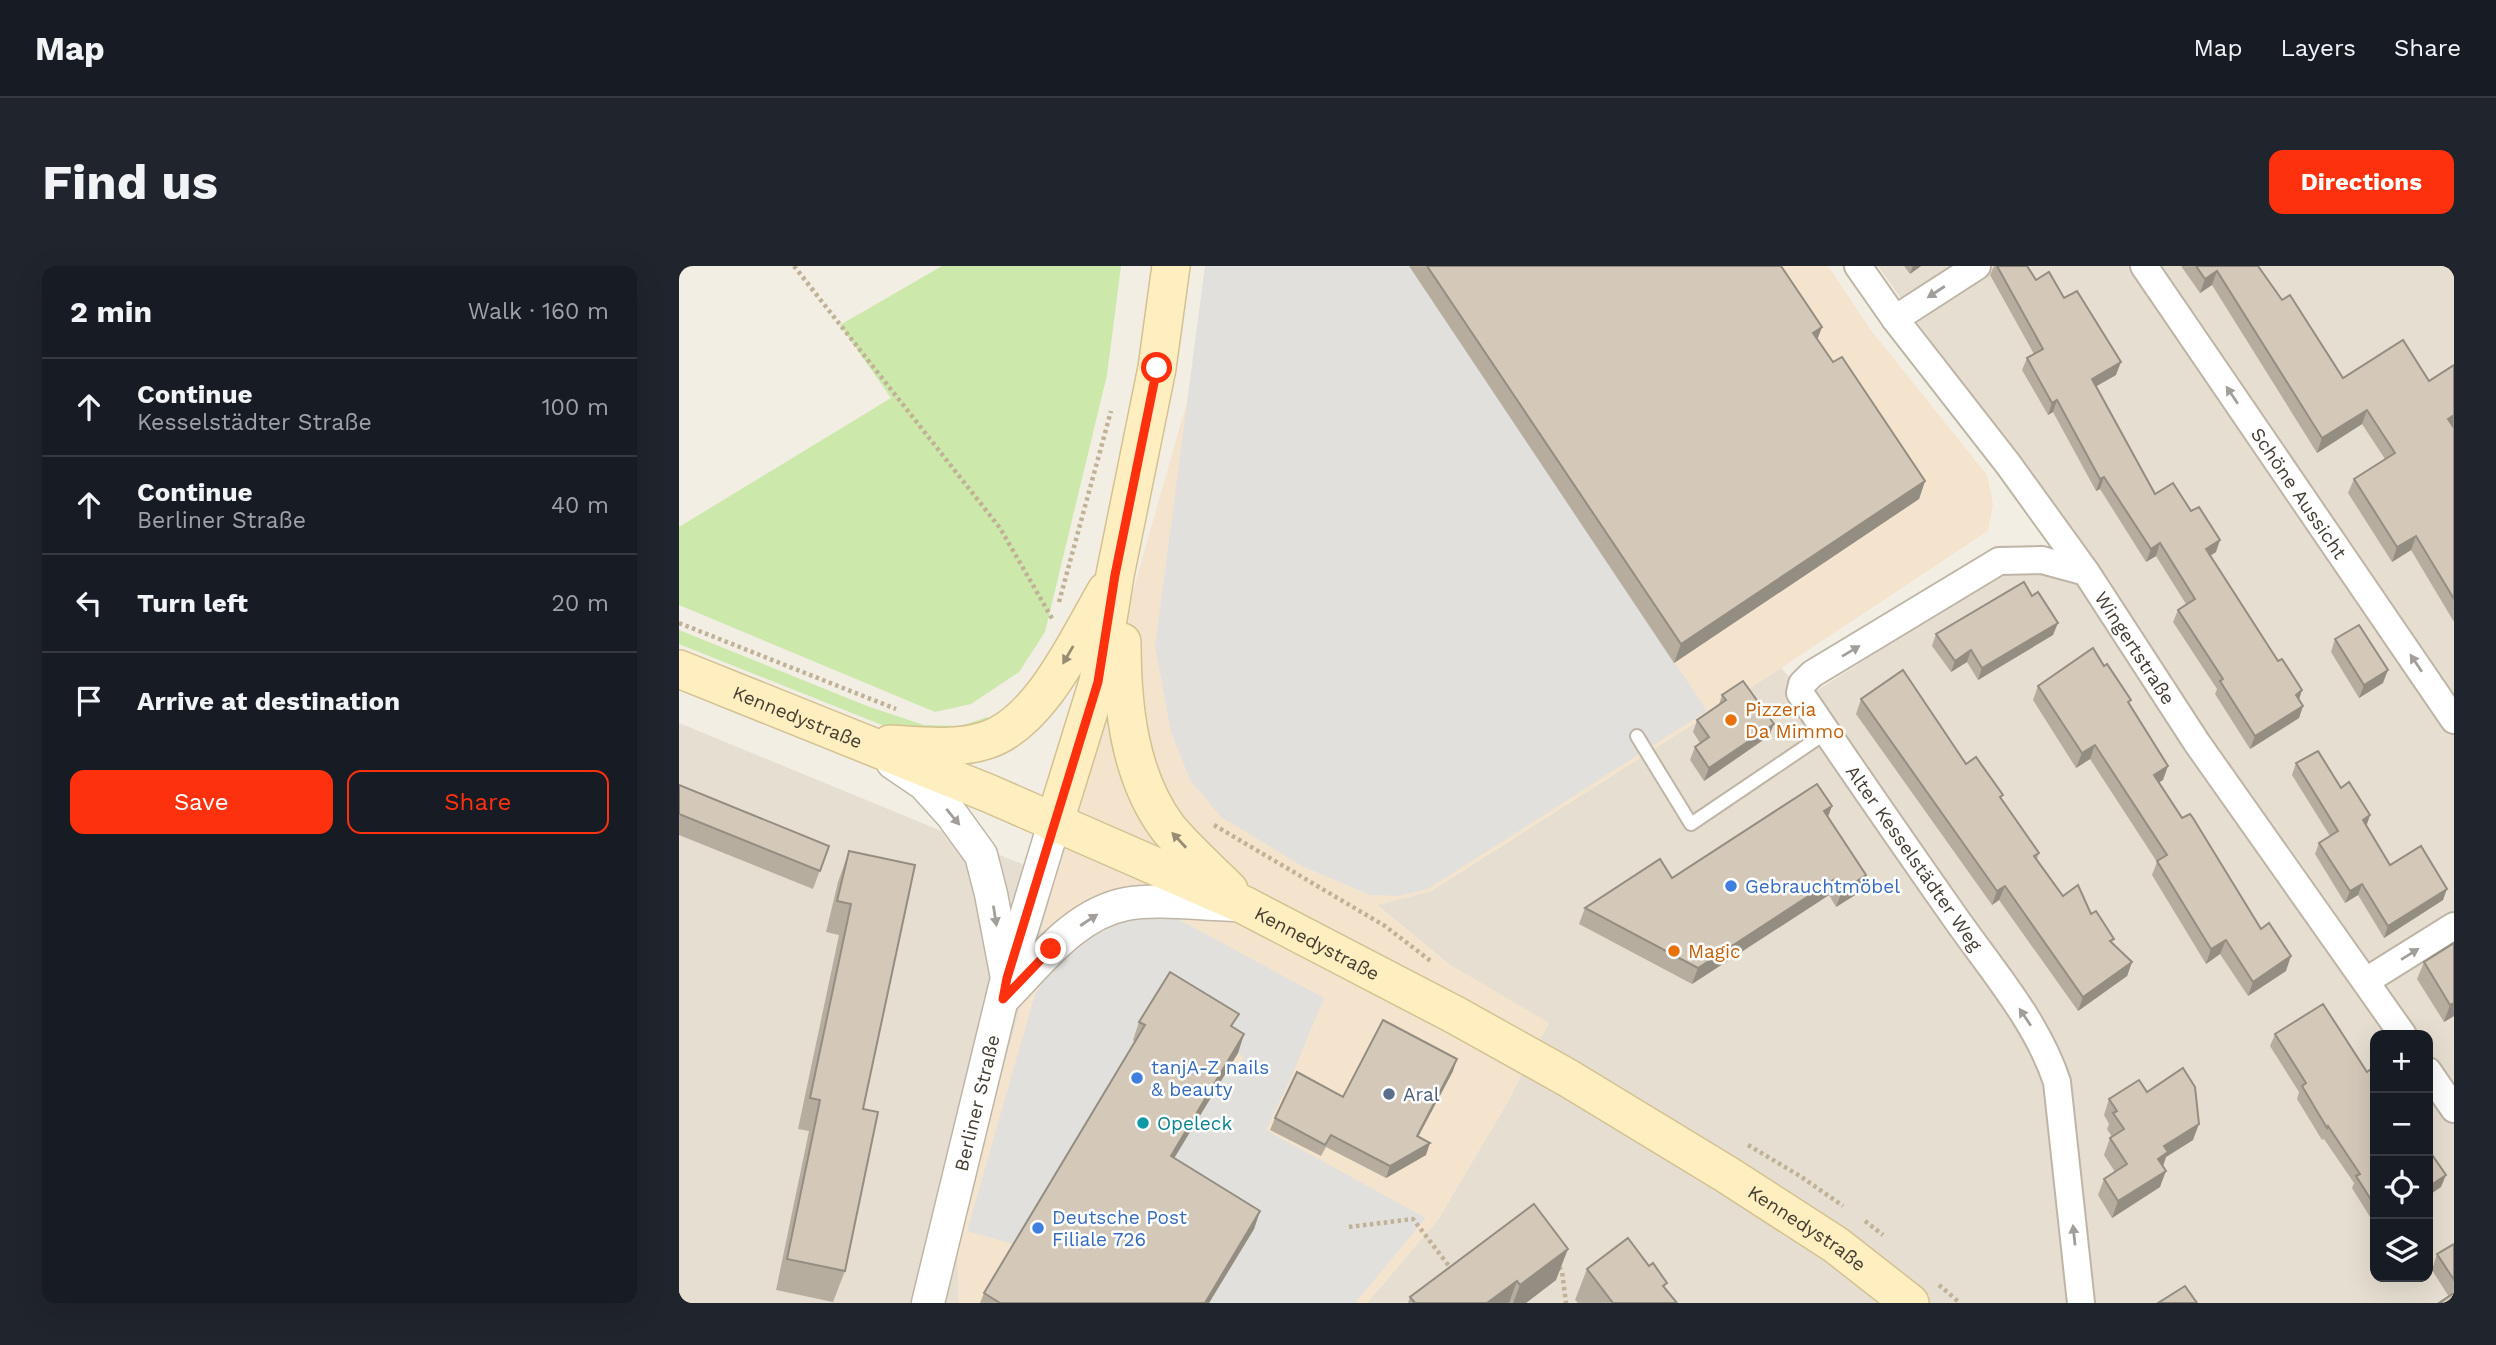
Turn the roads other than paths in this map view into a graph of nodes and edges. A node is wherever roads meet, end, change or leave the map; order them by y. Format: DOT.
graph roads {
  1 [pos="1171,266"];
  2 [pos="1858,266"];
  3 [pos="1977,266"];
  4 [pos="2144,266"];
  5 [pos="1895,319"];
  6 [pos="1118,560"];
  7 [pos="2085,572"];
  8 [pos="679,669"];
  9 [pos="2454,720"];
  10 [pos="1827,732"];
  11 [pos="1637,736"];
  12 [pos="863,743"];
  13 [pos="1054,824"];
  14 [pos="1244,905"];
  15 [pos="2454,926"];
  16 [pos="2366,981"];
  17 [pos="1005,988"];
  18 [pos="2400,1030"];
  19 [pos="2433,1078"];
  20 [pos="2454,1109"];
  21 [pos="928,1303"];
  22 [pos="1910,1303"];
  23 [pos="2081,1303"];
  1 -- 6 [label="main road"];
  2 -- 5 [label="street, Wingertstraße"];
  3 -- 5 [label="street, one-way"];
  9 -- 4 [label="street, Schöne Aussicht, one-way"];
  5 -- 7 [label="street, Wingertstraße"];
  6 -- 12 [label="main road, one-way"];
  6 -- 13 [label="main road"];
  14 -- 6 [label="main road, one-way"];
  10 -- 7 [label="street, Alter Kesselstädter Weg, one-way"];
  7 -- 16 [label="street, Wingertstraße"];
  8 -- 12 [label="main road, Kennedystraße"];
  10 -- 11 [label="lane"];
  23 -- 10 [label="street, Alter Kesselstädter Weg, one-way"];
  12 -- 13 [label="main road, Kennedystraße"];
  12 -- 17 [label="street, one-way"];
  13 -- 14 [label="main road, Kennedystraße"];
  13 -- 17 [label="street, Berliner Straße"];
  17 -- 14 [label="street, one-way"];
  14 -- 22 [label="main road, Kennedystraße"];
  16 -- 15 [label="street, one-way"];
  16 -- 18 [label="street, Wingertstraße"];
  17 -- 21 [label="street, Berliner Straße"];
  19 -- 20 [label="street"];
}
